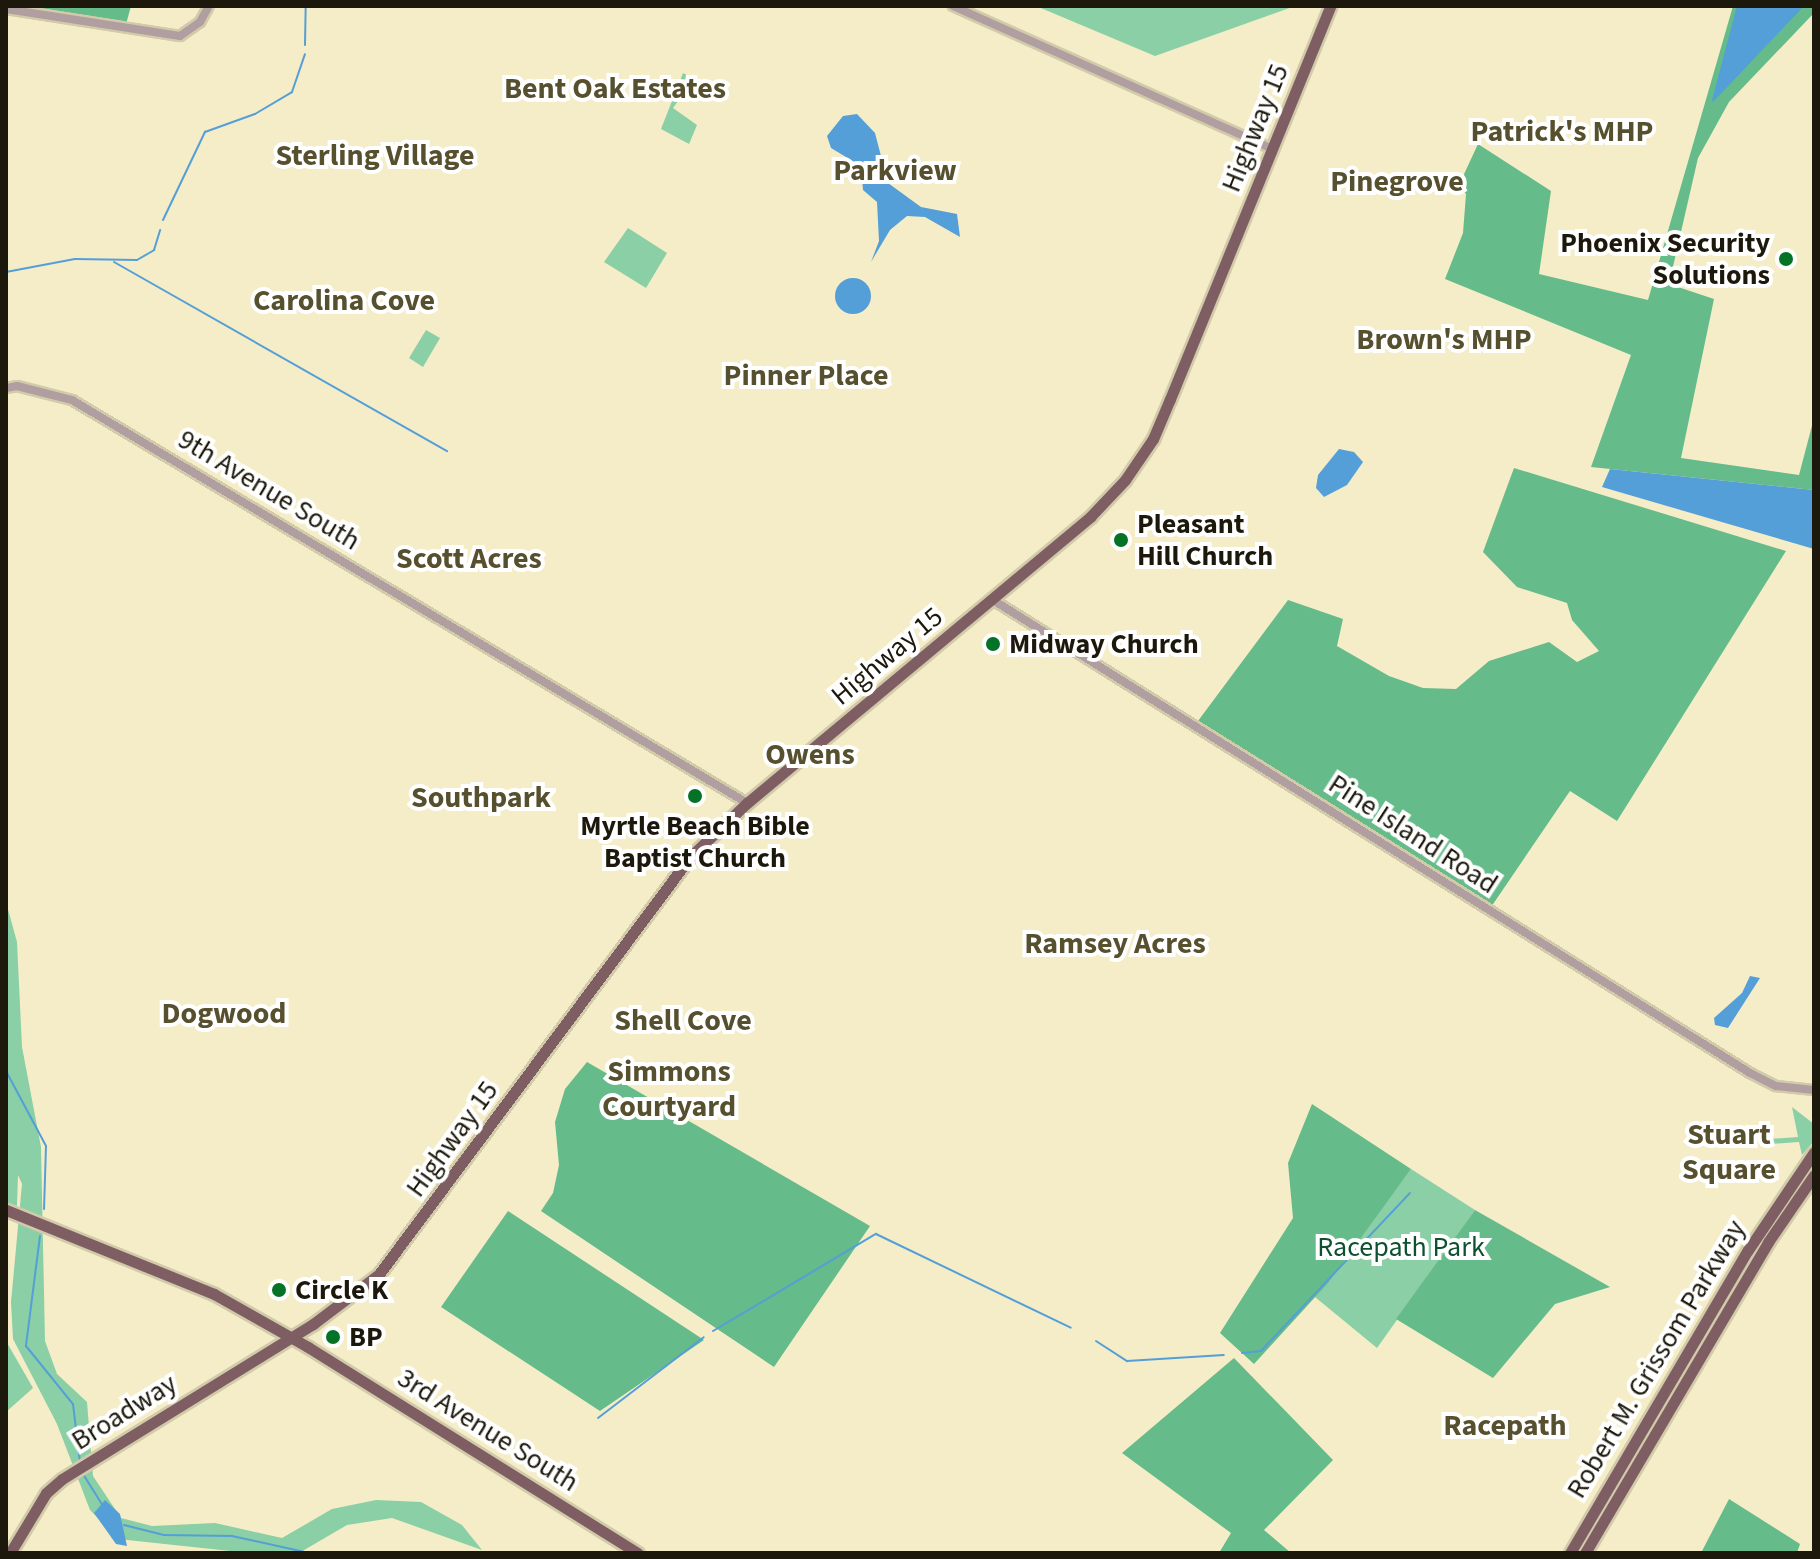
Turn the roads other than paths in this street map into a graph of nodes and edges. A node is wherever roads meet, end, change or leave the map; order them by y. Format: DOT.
graph roads {
  1 [pos="209,6"];
  2 [pos="953,6"];
  3 [pos="1330,6"];
  4 [pos="6,9"];
  5 [pos="1272,149"];
  6 [pos="6,388"];
  7 [pos="993,600"];
  8 [pos="747,803"];
  9 [pos="1814,1090"];
  10 [pos="1814,1152"];
  11 [pos="1814,1175"];
  12 [pos="1782,1195"];
  13 [pos="1792,1206"];
  14 [pos="6,1210"];
  15 [pos="290,1338"];
  16 [pos="10,1553"];
  17 [pos="638,1553"];
  18 [pos="1570,1553"];
  19 [pos="1585,1553"];
  1 -- 4 [label="street"];
  2 -- 5 [label="street"];
  3 -- 5 [label="main road, Highway 15"];
  5 -- 7 [label="main road, Highway 15"];
  6 -- 8 [label="street, 9th Avenue South"];
  7 -- 8 [label="main road, Highway 15"];
  7 -- 9 [label="street, Pine Island Road"];
  8 -- 15 [label="main road, Highway 15"];
  10 -- 12 [label="main road, Robert M. Grissom Parkway"];
  11 -- 13 [label="main road, Robert M. Grissom Parkway"];
  12 -- 13 [label="main road"];
  12 -- 18 [label="main road, Robert M. Grissom Parkway"];
  13 -- 19 [label="main road, Robert M. Grissom Parkway"];
  14 -- 15 [label="main road, 3rd Avenue South"];
  15 -- 16 [label="main road, Broadway"];
  15 -- 17 [label="main road, 3rd Avenue South"];
}
